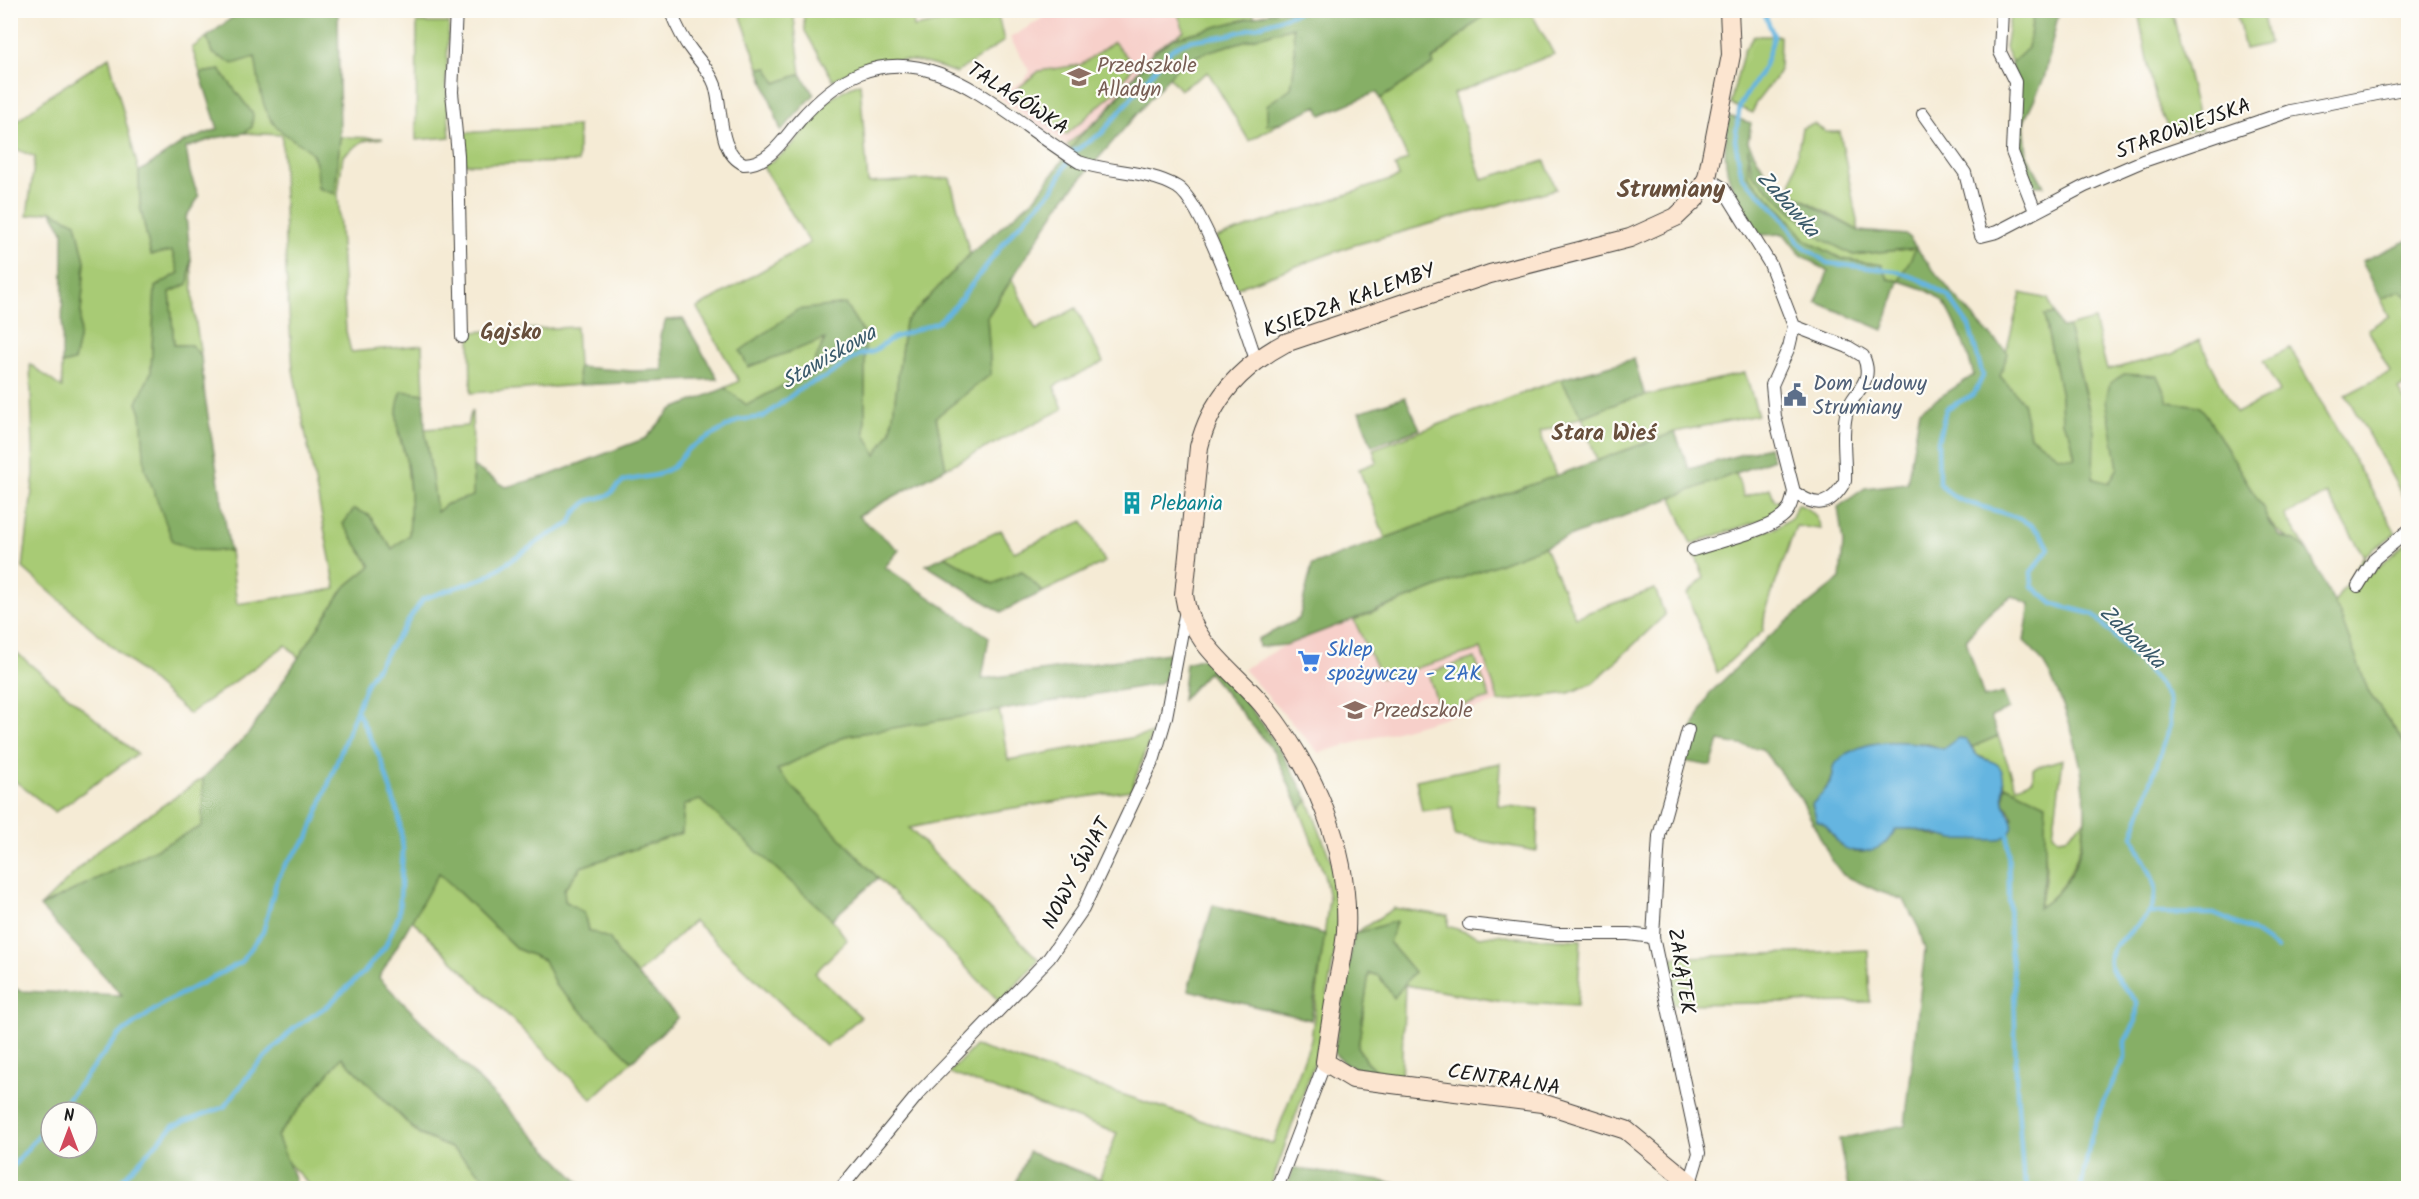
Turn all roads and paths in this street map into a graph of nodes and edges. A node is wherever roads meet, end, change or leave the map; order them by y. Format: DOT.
graph roads {
  1 [pos="456,10"];
  2 [pos="670,10"];
  3 [pos="1729,10"];
  4 [pos="2002,10"];
  5 [pos="2409,88"];
  6 [pos="1923,114"];
  7 [pos="1707,178"];
  8 [pos="2035,211"];
  9 [pos="1794,326"];
  10 [pos="462,337"];
  11 [pos="1256,360"];
  12 [pos="1794,492"];
  13 [pos="2409,531"];
  14 [pos="1693,550"];
  15 [pos="2358,585"];
  16 [pos="1186,610"];
  17 [pos="1688,730"];
  18 [pos="1469,924"];
  19 [pos="1653,937"];
  20 [pos="1325,1062"];
  21 [pos="1691,1186"];
  22 [pos="841,1188"];
  23 [pos="1277,1188"];
  1 -- 10 [label="street"];
  2 -- 11 [label="street, TALAGÓWKA"];
  3 -- 7 [label="street, KSIĘDZA KALEMBY"];
  4 -- 8 [label="street"];
  5 -- 8 [label="street, STAROWIEJSKA"];
  6 -- 8 [label="street, STAROWIEJSKA"];
  7 -- 9 [label="street"];
  7 -- 11 [label="street, KSIĘDZA KALEMBY"];
  9 -- 12 [label="street"];
  9 -- 12 [label="street"];
  11 -- 16 [label="street, KSIĘDZA KALEMBY"];
  12 -- 14 [label="street"];
  13 -- 15 [label="street"];
  16 -- 20 [label="street, KSIĘDZA KALEMBY"];
  16 -- 22 [label="street, NOWY ŚWIAT"];
  17 -- 19 [label="street, ZAKĄTEK"];
  18 -- 19 [label="street"];
  19 -- 21 [label="street, ZAKĄTEK"];
  20 -- 21 [label="street, CENTRALNA"];
  20 -- 23 [label="street"];
}
